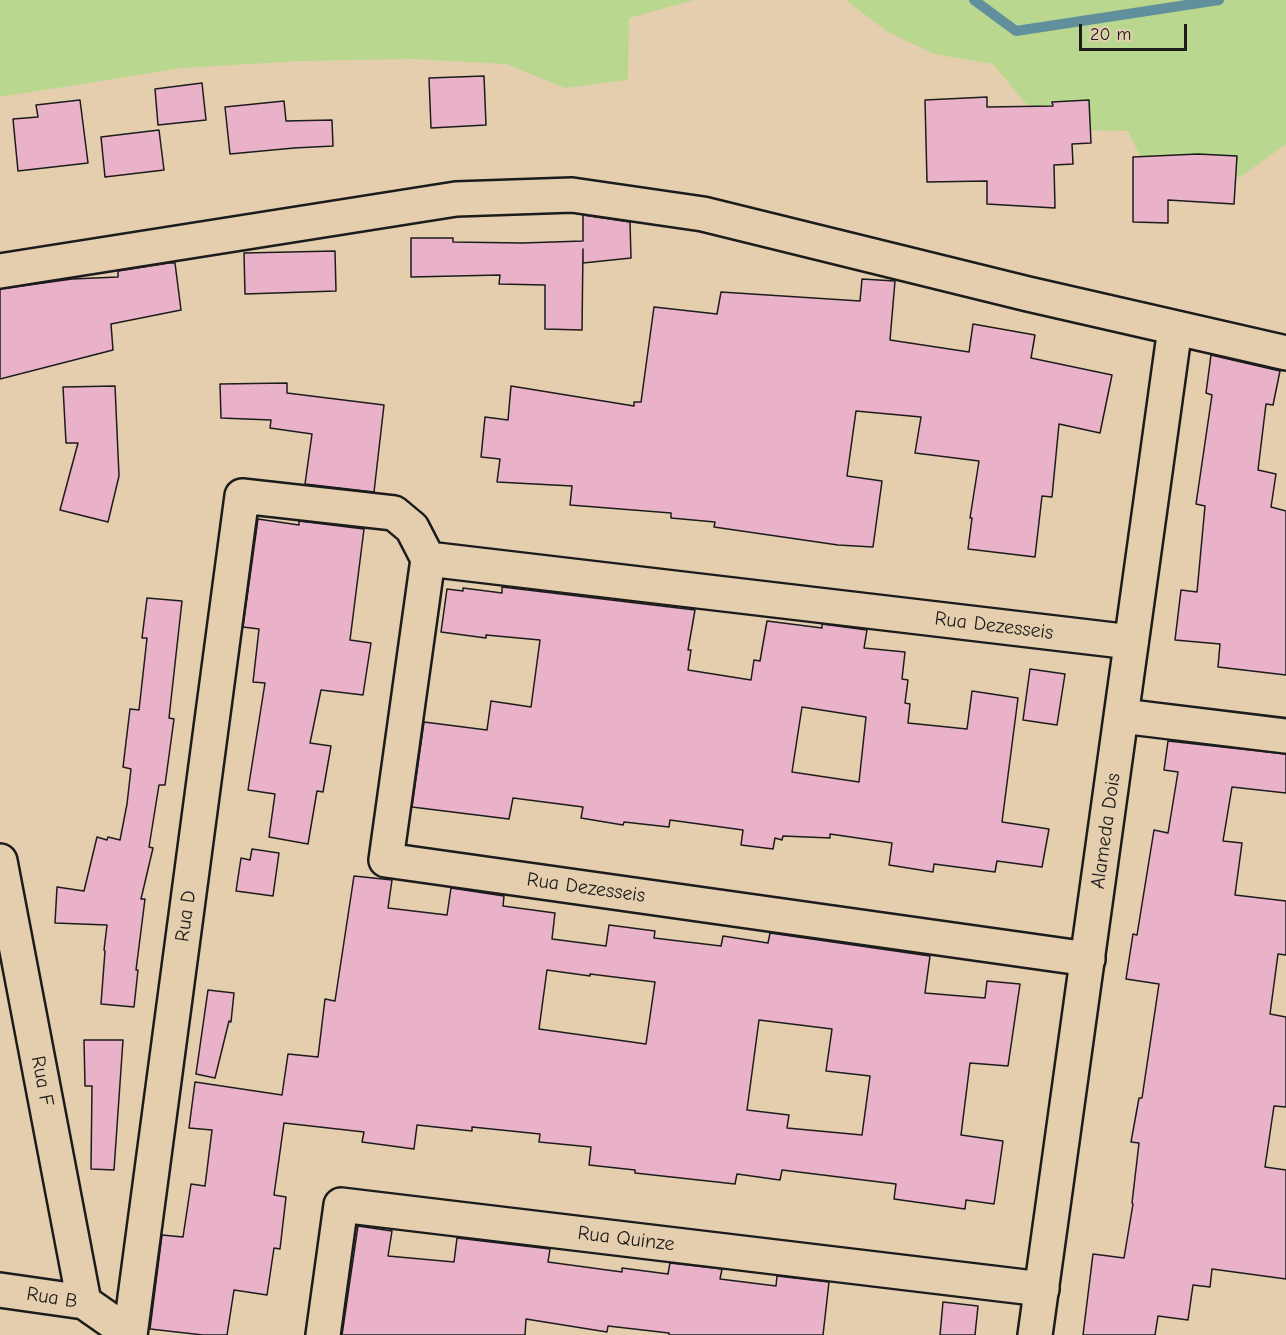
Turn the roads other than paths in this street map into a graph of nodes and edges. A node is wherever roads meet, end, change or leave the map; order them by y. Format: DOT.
graph roads {
  1 [pos="0,271"];
  2 [pos="1175,328"];
  3 [pos="1286,353"];
  4 [pos="428,559"];
  5 [pos="1131,642"];
  6 [pos="1122,716"];
  7 [pos="1286,736"];
  8 [pos="0,861"];
  9 [pos="1088,959"];
  10 [pos="1042,1289"];
  11 [pos="0,1290"];
  12 [pos="84,1302"];
  13 [pos="130,1335"];
  14 [pos="323,1335"];
  15 [pos="1035,1335"];
  1 -- 2 [label="street"];
  2 -- 3 [label="street"];
  2 -- 5 [label="street, Alameda Dois"];
  4 -- 5 [label="street, Rua Dezesseis"];
  4 -- 9 [label="street, Rua Dezesseis"];
  4 -- 13 [label="street, Rua D"];
  5 -- 6 [label="street, Alameda Dois"];
  6 -- 7 [label="street"];
  6 -- 9 [label="street, Alameda Dois"];
  8 -- 12 [label="street, Rua F"];
  9 -- 10 [label="street, Alameda Dois"];
  10 -- 14 [label="street, Rua Quinze"];
  10 -- 15 [label="street, Alameda Dois"];
  11 -- 12 [label="street, Rua B"];
  12 -- 13 [label="street, Rua B"];
}
